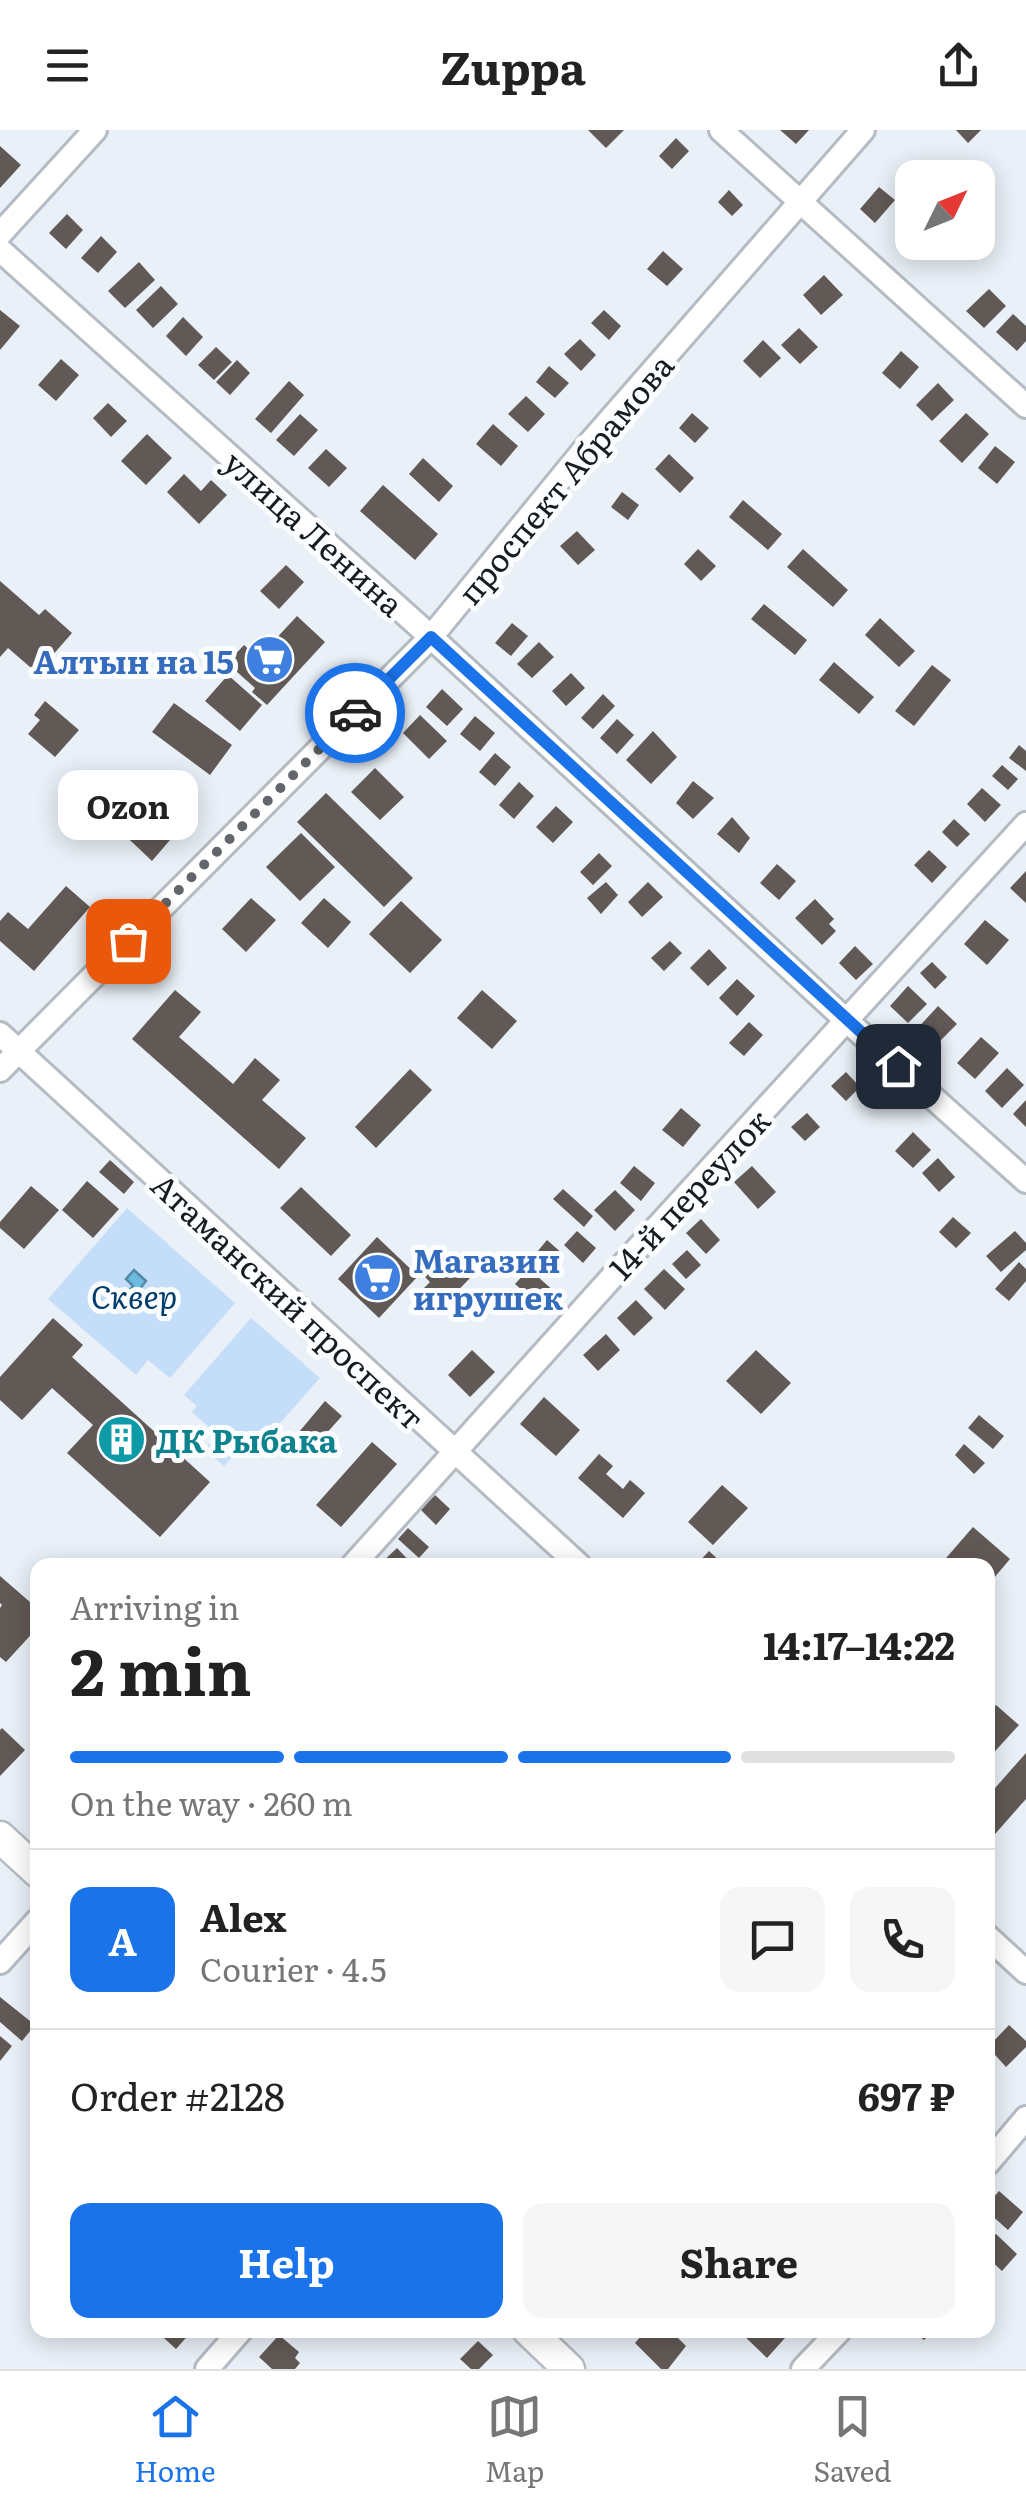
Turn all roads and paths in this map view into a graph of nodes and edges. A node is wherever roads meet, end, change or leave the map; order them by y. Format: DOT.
graph roads {
  1 [pos="95,130"];
  2 [pos="721,130"];
  3 [pos="863,130"];
  4 [pos="800,201"];
  5 [pos="0,234"];
  6 [pos="0,250"];
  7 [pos="1026,406"];
  8 [pos="431,637"];
  9 [pos="1026,824"];
  10 [pos="847,1021"];
  11 [pos="0,1034"];
  12 [pos="18,1051"];
  13 [pos="0,1070"];
  14 [pos="1026,1181"];
  15 [pos="453,1452"];
  16 [pos="358,1558"];
  17 [pos="570,1558"];
  18 [pos="0,1837"];
  19 [pos="30,1865"];
  20 [pos="30,1929"];
  21 [pos="995,1943"];
  22 [pos="0,1962"];
  23 [pos="1026,1972"];
  24 [pos="1026,2118"];
  25 [pos="995,2155"];
  26 [pos="234,2338"];
  27 [pos="536,2338"];
  28 [pos="832,2338"];
  29 [pos="207,2369"];
  30 [pos="569,2369"];
  31 [pos="803,2369"];
  1 -- 5 [label="street"];
  2 -- 4 [label="street"];
  3 -- 4 [label="street, проспект Абрамова"];
  4 -- 7 [label="street"];
  4 -- 8 [label="street, проспект Абрамова"];
  6 -- 8 [label="street, улица Ленина"];
  8 -- 10 [label="street, улица Ленина"];
  8 -- 12 [label="street, проспект Абрамова"];
  9 -- 10 [label="street, 14-й переулок"];
  10 -- 14 [label="street, улица Ленина"];
  10 -- 15 [label="street, 14-й переулок"];
  11 -- 12 [label="street, Атаманский проспект"];
  12 -- 13 [label="street, проспект Абрамова"];
  12 -- 15 [label="street, Атаманский проспект"];
  15 -- 16 [label="street, 14-й переулок"];
  15 -- 17 [label="street, Атаманский проспект"];
  18 -- 19 [label="main road"];
  20 -- 22 [label="street"];
  21 -- 23 [label="street"];
  24 -- 25 [label="street"];
  26 -- 29 [label="street"];
  27 -- 30 [label="main road"];
  28 -- 31 [label="street"];
}
